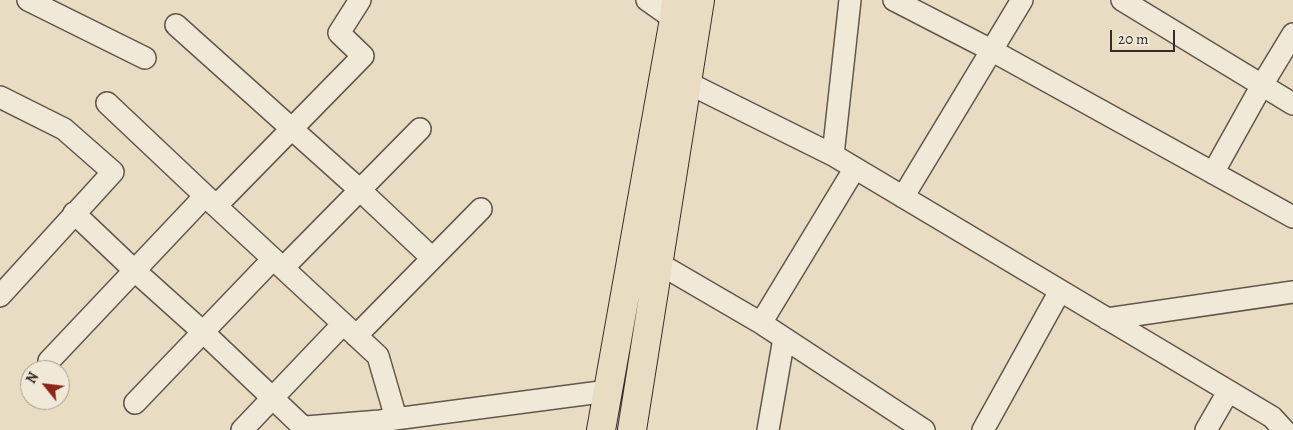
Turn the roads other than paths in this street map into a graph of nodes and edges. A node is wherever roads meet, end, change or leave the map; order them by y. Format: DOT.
graph roads {
  1 [pos="28,0"];
  2 [pos="360,0"];
  3 [pos="647,0"];
  4 [pos="700,0"];
  5 [pos="850,0"];
  6 [pos="894,0"];
  7 [pos="1022,0"];
  8 [pos="1122,0"];
  9 [pos="675,10"];
  10 [pos="176,25"];
  11 [pos="1293,34"];
  12 [pos="991,50"];
  13 [pos="145,58"];
  14 [pos="686,82"];
  15 [pos="1262,85"];
  16 [pos="0,97"];
  17 [pos="107,103"];
  18 [pos="1293,104"];
  19 [pos="291,128"];
  20 [pos="420,128"];
  21 [pos="833,155"];
  22 [pos="855,168"];
  23 [pos="1213,173"];
  24 [pos="360,190"];
  25 [pos="903,197"];
  26 [pos="211,201"];
  27 [pos="481,208"];
  28 [pos="74,213"];
  29 [pos="1293,217"];
  30 [pos="432,258"];
  31 [pos="278,263"];
  32 [pos="658,263"];
  33 [pos="134,270"];
  34 [pos="1060,291"];
  35 [pos="1293,292"];
  36 [pos="0,296"];
  37 [pos="1107,319"];
  38 [pos="761,323"];
  39 [pos="350,330"];
  40 [pos="203,332"];
  41 [pos="784,338"];
  42 [pos="50,360"];
  43 [pos="608,391"];
  44 [pos="1228,392"];
  45 [pos="272,398"];
  46 [pos="135,403"];
  47 [pos="389,423"];
  48 [pos="242,430"];
  49 [pos="601,430"];
  50 [pos="632,430"];
  51 [pos="768,430"];
  52 [pos="924,430"];
  53 [pos="983,430"];
  54 [pos="1206,430"];
  55 [pos="1284,430"];
  1 -- 13 [label="street"];
  2 -- 19 [label="street"];
  3 -- 9 [label="street"];
  4 -- 14 [label="main road"];
  5 -- 21 [label="street"];
  6 -- 12 [label="street"];
  7 -- 12 [label="street"];
  8 -- 15 [label="street"];
  9 -- 43 [label="main road"];
  10 -- 19 [label="street"];
  11 -- 15 [label="street"];
  12 -- 23 [label="street"];
  12 -- 25 [label="street"];
  14 -- 21 [label="street"];
  14 -- 32 [label="main road"];
  15 -- 18 [label="street"];
  15 -- 23 [label="street"];
  16 -- 28 [label="street"];
  17 -- 26 [label="street"];
  19 -- 24 [label="street"];
  19 -- 26 [label="street"];
  20 -- 24 [label="street"];
  21 -- 22 [label="street"];
  22 -- 25 [label="street"];
  22 -- 38 [label="street"];
  23 -- 29 [label="street"];
  24 -- 30 [label="street"];
  24 -- 31 [label="street"];
  25 -- 34 [label="street"];
  26 -- 31 [label="street"];
  26 -- 33 [label="street"];
  27 -- 30 [label="street"];
  28 -- 33 [label="street"];
  28 -- 36 [label="street"];
  30 -- 39 [label="street"];
  31 -- 39 [label="street"];
  31 -- 40 [label="street"];
  32 -- 38 [label="street"];
  32 -- 50 [label="main road"];
  33 -- 40 [label="street"];
  33 -- 42 [label="street"];
  34 -- 37 [label="street"];
  34 -- 53 [label="street"];
  35 -- 37 [label="street"];
  37 -- 44 [label="street"];
  38 -- 41 [label="street"];
  39 -- 45 [label="street"];
  39 -- 47 [label="street"];
  40 -- 45 [label="street"];
  40 -- 46 [label="street"];
  41 -- 51 [label="street"];
  41 -- 52 [label="street"];
  43 -- 47 [label="street"];
  43 -- 49 [label="main road"];
  44 -- 54 [label="street"];
  44 -- 55 [label="street"];
  45 -- 47 [label="street"];
  45 -- 48 [label="street"];
}
